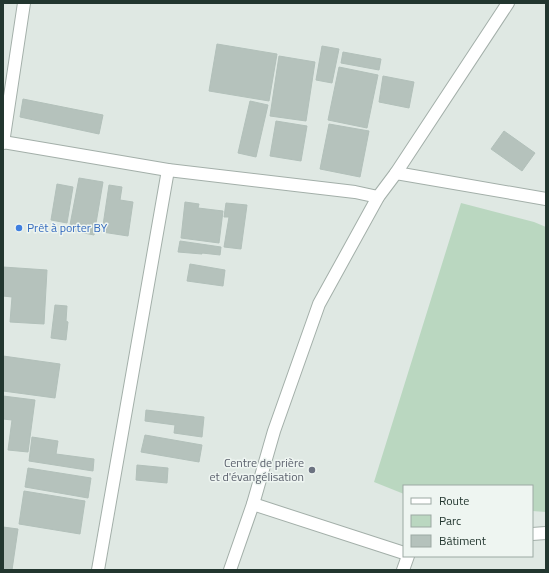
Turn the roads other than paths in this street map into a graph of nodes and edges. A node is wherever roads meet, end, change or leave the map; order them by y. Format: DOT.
graph roads {
  1 [pos="24,3"];
  2 [pos="508,3"];
  3 [pos="3,143"];
  4 [pos="168,170"];
  5 [pos="396,173"];
  6 [pos="378,197"];
  7 [pos="546,199"];
  8 [pos="253,504"];
  9 [pos="546,533"];
  10 [pos="533,534"];
  11 [pos="403,553"];
  12 [pos="408,557"];
  13 [pos="98,570"];
  14 [pos="230,570"];
  15 [pos="403,570"];
  1 -- 3 [label="street"];
  2 -- 5 [label="street"];
  3 -- 4 [label="street"];
  4 -- 6 [label="street"];
  4 -- 13 [label="street"];
  5 -- 6 [label="street"];
  5 -- 7 [label="street"];
  6 -- 8 [label="street"];
  8 -- 11 [label="street"];
  8 -- 14 [label="street"];
  9 -- 10 [label="street"];
  12 -- 15 [label="street"];
}
